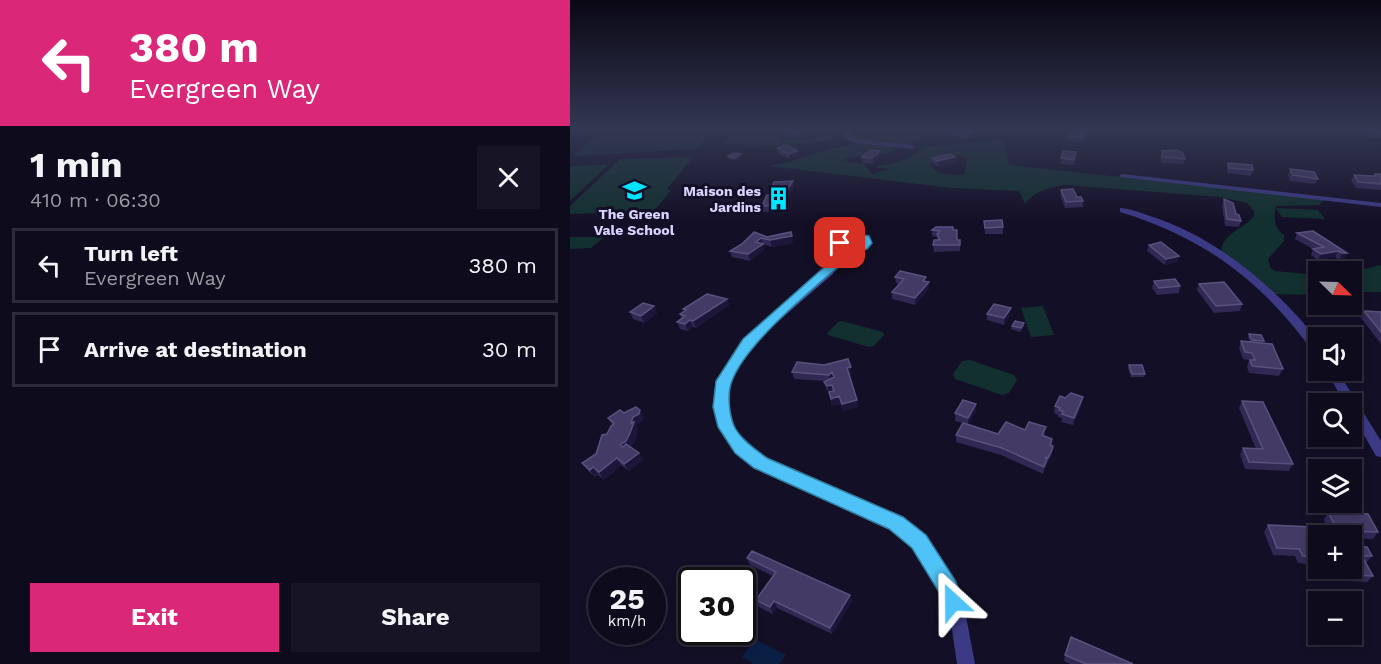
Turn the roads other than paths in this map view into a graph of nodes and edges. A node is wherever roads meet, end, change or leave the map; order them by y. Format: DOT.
graph roads {
  1 [pos="1122,176"];
  2 [pos="1381,205"];
  3 [pos="1123,210"];
  4 [pos="851,250"];
  5 [pos="1308,337"];
  6 [pos="1338,381"];
  7 [pos="1381,452"];
  8 [pos="966,664"];
  1 -- 2 [label="street"];
  3 -- 5 [label="street"];
  4 -- 8 [label="street"];
  6 -- 7 [label="street"];
}
